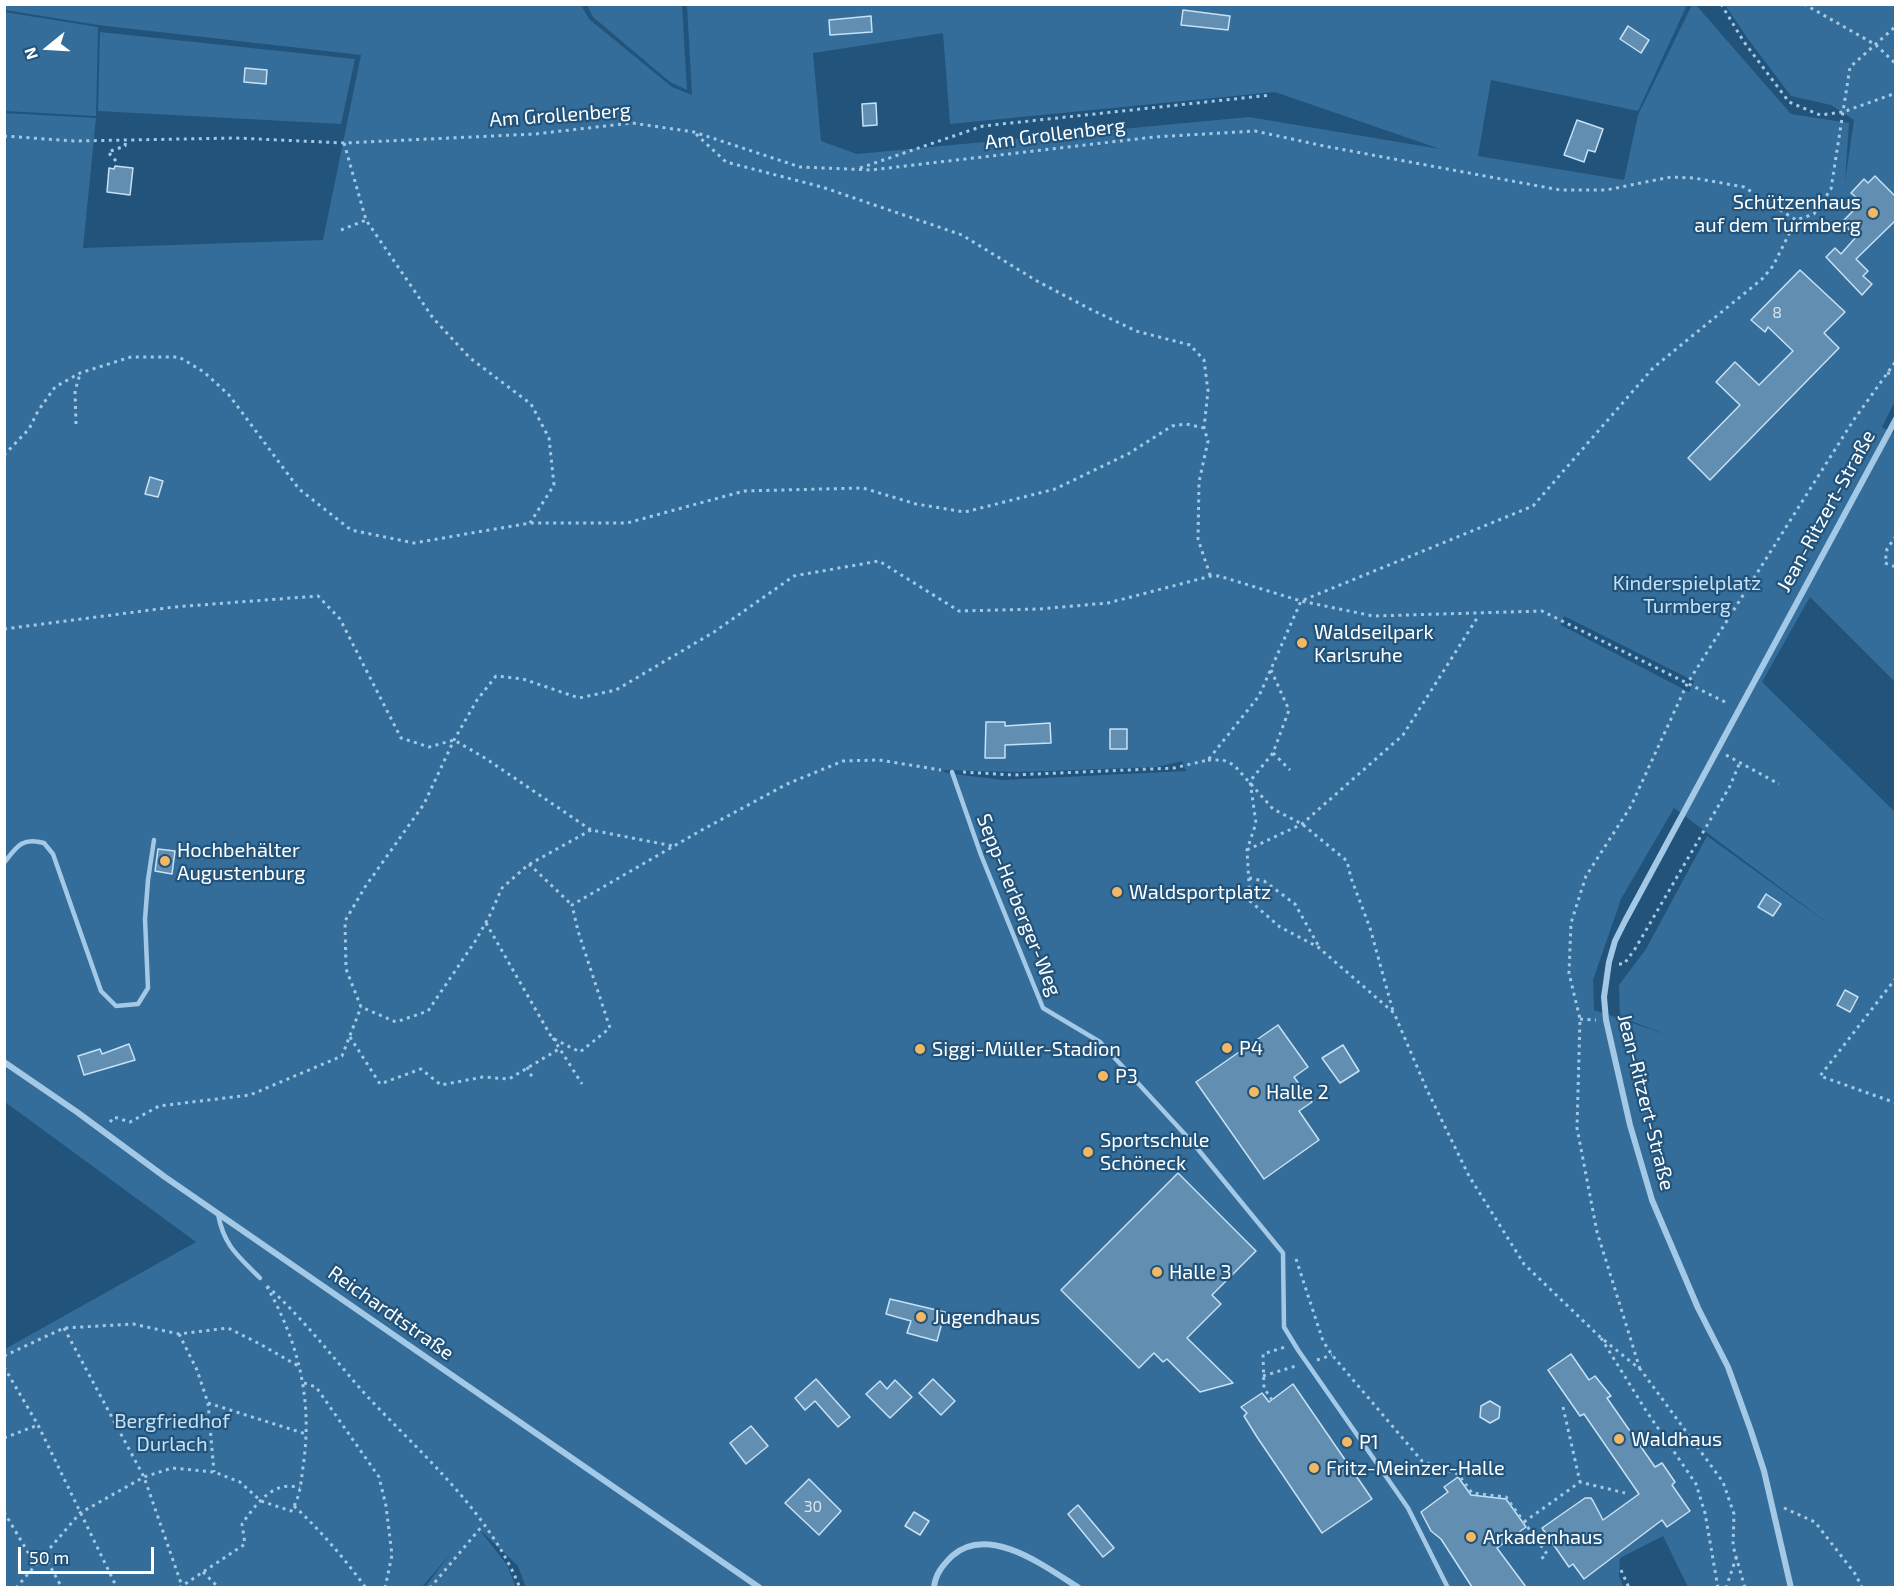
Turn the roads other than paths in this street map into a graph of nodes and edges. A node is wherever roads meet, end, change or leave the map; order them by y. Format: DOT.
graph roads {
  1 [pos="1896,419"];
  2 [pos="952,772"];
  3 [pos="154,840"];
  4 [pos="4,863"];
  5 [pos="4,1062"];
  6 [pos="218,1212"];
  7 [pos="260,1278"];
  8 [pos="760,1587"];
  9 [pos="934,1587"];
  10 [pos="1079,1587"];
  11 [pos="1448,1587"];
  12 [pos="1791,1587"];
  1 -- 12 [label="street, Jean-Ritzert-Straße"];
  2 -- 11 [label="lane, Sepp-Herberger-Weg"];
  3 -- 4 [label="lane"];
  5 -- 6 [label="street, Reichardtstraße"];
  6 -- 7 [label="lane"];
  6 -- 8 [label="street, Reichardtstraße"];
  9 -- 10 [label="street"];
}
